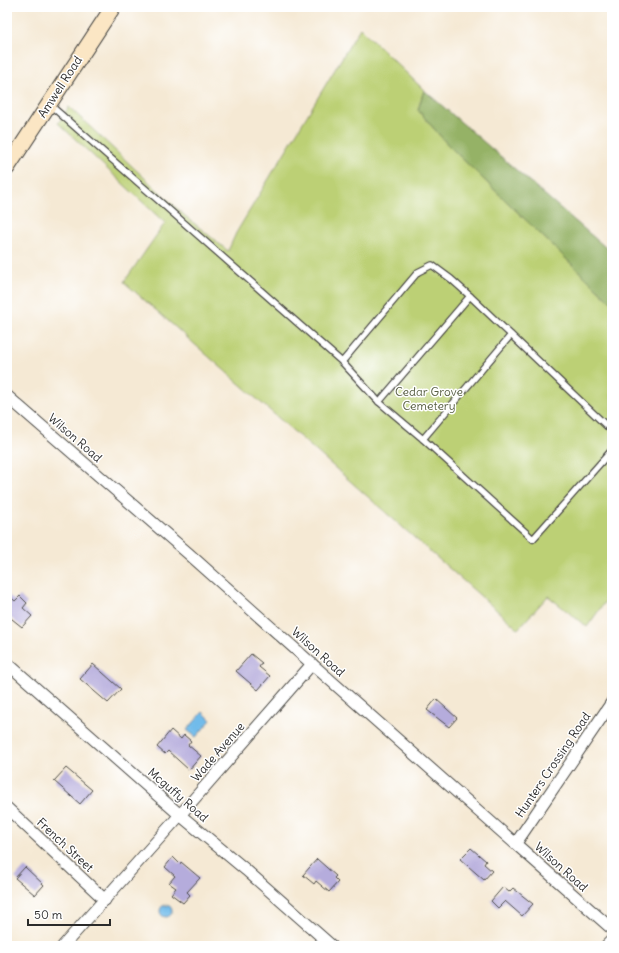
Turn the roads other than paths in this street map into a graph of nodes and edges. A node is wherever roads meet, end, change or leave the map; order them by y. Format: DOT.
graph roads {
  1 [pos="113,7"];
  2 [pos="49,104"];
  3 [pos="7,168"];
  4 [pos="470,296"];
  5 [pos="510,335"];
  6 [pos="342,362"];
  7 [pos="7,396"];
  8 [pos="379,402"];
  9 [pos="612,431"];
  10 [pos="423,439"];
  11 [pos="612,450"];
  12 [pos="7,664"];
  13 [pos="312,664"];
  14 [pos="612,702"];
  15 [pos="7,808"];
  16 [pos="180,815"];
  17 [pos="516,843"];
  18 [pos="104,900"];
  19 [pos="612,929"];
  20 [pos="612,940"];
  21 [pos="63,946"];
  22 [pos="332,946"];
  23 [pos="606,946"];
  1 -- 2 [label="main road, Amwell Road"];
  2 -- 3 [label="main road, Amwell Road"];
  2 -- 6 [label="lane"];
  4 -- 5 [label="lane"];
  4 -- 6 [label="lane"];
  4 -- 8 [label="lane"];
  5 -- 9 [label="lane"];
  5 -- 10 [label="lane"];
  6 -- 8 [label="lane"];
  7 -- 13 [label="street, Wilson Road"];
  8 -- 10 [label="lane"];
  10 -- 11 [label="lane"];
  12 -- 16 [label="street, Mcguffy Road"];
  13 -- 16 [label="street, Wade Avenue"];
  13 -- 17 [label="street, Wilson Road"];
  14 -- 17 [label="street, Hunters Crossing Road"];
  15 -- 18 [label="street, French Street"];
  16 -- 18 [label="street, Wade Avenue"];
  16 -- 22 [label="street, Mcguffy Road"];
  17 -- 19 [label="street, Wilson Road"];
  18 -- 21 [label="street, Wade Avenue"];
  20 -- 23 [label="street"];
}
